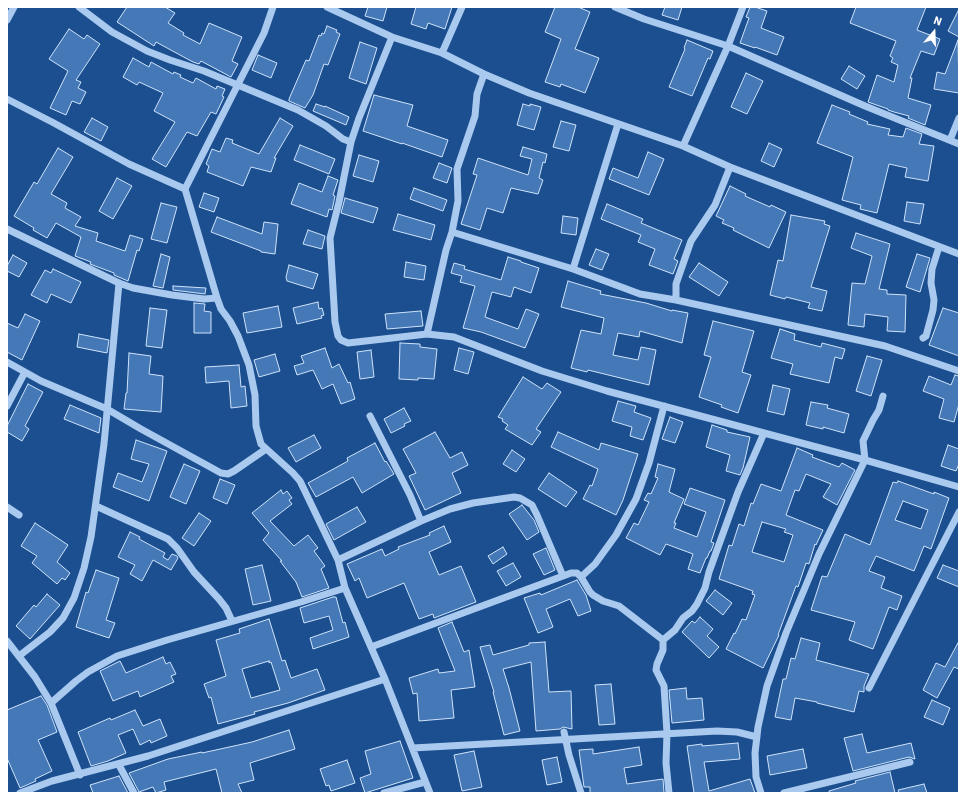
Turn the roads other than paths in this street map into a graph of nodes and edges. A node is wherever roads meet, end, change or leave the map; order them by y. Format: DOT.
graph roads {
  1 [pos="14,7"];
  2 [pos="79,7"];
  3 [pos="273,7"];
  4 [pos="327,7"];
  5 [pos="462,7"];
  6 [pos="614,7"];
  7 [pos="743,7"];
  8 [pos="630,10"];
  9 [pos="7,20"];
  10 [pos="392,37"];
  11 [pos="728,46"];
  12 [pos="442,53"];
  13 [pos="484,74"];
  14 [pos="237,84"];
  15 [pos="7,99"];
  16 [pos="959,118"];
  17 [pos="618,124"];
  18 [pos="950,140"];
  19 [pos="351,142"];
  20 [pos="959,144"];
  21 [pos="683,146"];
  22 [pos="730,167"];
  23 [pos="186,189"];
  24 [pos="7,229"];
  25 [pos="452,232"];
  26 [pos="939,247"];
  27 [pos="959,254"];
  28 [pos="573,269"];
  29 [pos="119,283"];
  30 [pos="217,298"];
  31 [pos="676,300"];
  32 [pos="427,334"];
  33 [pos="923,338"];
  34 [pos="7,362"];
  35 [pos="959,371"];
  36 [pos="25,372"];
  37 [pos="883,396"];
  38 [pos="7,406"];
  39 [pos="664,406"];
  40 [pos="107,409"];
  41 [pos="370,416"];
  42 [pos="764,433"];
  43 [pos="266,449"];
  44 [pos="865,460"];
  45 [pos="959,487"];
  46 [pos="96,506"];
  47 [pos="7,507"];
  48 [pos="959,512"];
  49 [pos="20,515"];
  50 [pos="421,521"];
  51 [pos="338,560"];
  52 [pos="563,576"];
  53 [pos="581,577"];
  54 [pos="345,588"];
  55 [pos="232,621"];
  56 [pos="663,640"];
  57 [pos="7,641"];
  58 [pos="371,647"];
  59 [pos="19,656"];
  60 [pos="385,679"];
  61 [pos="869,688"];
  62 [pos="51,703"];
  63 [pos="667,733"];
  64 [pos="565,735"];
  65 [pos="757,737"];
  66 [pos="413,748"];
  67 [pos="910,762"];
  68 [pos="119,765"];
  69 [pos="80,774"];
  70 [pos="425,782"];
  71 [pos="20,793"];
  72 [pos="134,793"];
  73 [pos="384,793"];
  74 [pos="430,793"];
  75 [pos="581,793"];
  76 [pos="670,793"];
  77 [pos="761,793"];
  78 [pos="784,793"];
  1 -- 9 [label="street"];
  2 -- 14 [label="street"];
  3 -- 14 [label="street"];
  4 -- 10 [label="street"];
  5 -- 12 [label="street"];
  6 -- 8 [label="street"];
  7 -- 11 [label="street"];
  8 -- 11 [label="street"];
  10 -- 12 [label="street"];
  10 -- 19 [label="street"];
  11 -- 18 [label="street"];
  11 -- 21 [label="street"];
  12 -- 13 [label="street"];
  13 -- 17 [label="street"];
  13 -- 25 [label="street"];
  14 -- 19 [label="street"];
  14 -- 23 [label="street"];
  15 -- 23 [label="street"];
  16 -- 18 [label="street"];
  17 -- 21 [label="street"];
  17 -- 28 [label="street"];
  18 -- 20 [label="street"];
  19 -- 32 [label="street"];
  21 -- 22 [label="street"];
  22 -- 26 [label="street"];
  22 -- 31 [label="street"];
  23 -- 30 [label="street"];
  24 -- 29 [label="street"];
  25 -- 28 [label="street"];
  25 -- 32 [label="street"];
  26 -- 27 [label="street"];
  26 -- 33 [label="street"];
  28 -- 31 [label="street"];
  29 -- 30 [label="street"];
  29 -- 40 [label="street"];
  30 -- 43 [label="street"];
  31 -- 35 [label="street"];
  32 -- 39 [label="street"];
  34 -- 36 [label="street"];
  36 -- 38 [label="street"];
  36 -- 40 [label="street"];
  37 -- 44 [label="street"];
  39 -- 42 [label="street"];
  39 -- 53 [label="street"];
  40 -- 43 [label="street"];
  40 -- 46 [label="street"];
  41 -- 50 [label="street"];
  42 -- 44 [label="street"];
  42 -- 56 [label="street"];
  43 -- 51 [label="street"];
  44 -- 45 [label="street"];
  44 -- 65 [label="street"];
  46 -- 55 [label="street"];
  46 -- 59 [label="street"];
  47 -- 49 [label="street"];
  48 -- 61 [label="street"];
  50 -- 51 [label="street"];
  50 -- 52 [label="street"];
  51 -- 54 [label="street"];
  52 -- 53 [label="street"];
  52 -- 58 [label="street"];
  53 -- 56 [label="street"];
  54 -- 55 [label="street"];
  54 -- 58 [label="street"];
  55 -- 62 [label="street"];
  56 -- 63 [label="street"];
  57 -- 59 [label="street"];
  58 -- 60 [label="street"];
  59 -- 62 [label="street"];
  60 -- 66 [label="street"];
  60 -- 68 [label="street"];
  62 -- 69 [label="street"];
  63 -- 64 [label="street"];
  63 -- 65 [label="street"];
  63 -- 76 [label="street"];
  64 -- 66 [label="street"];
  64 -- 75 [label="street"];
  65 -- 77 [label="street"];
  66 -- 70 [label="street"];
  67 -- 78 [label="street"];
  68 -- 69 [label="street"];
  68 -- 72 [label="street"];
  69 -- 71 [label="street"];
  70 -- 73 [label="street"];
  70 -- 74 [label="street"];
}
